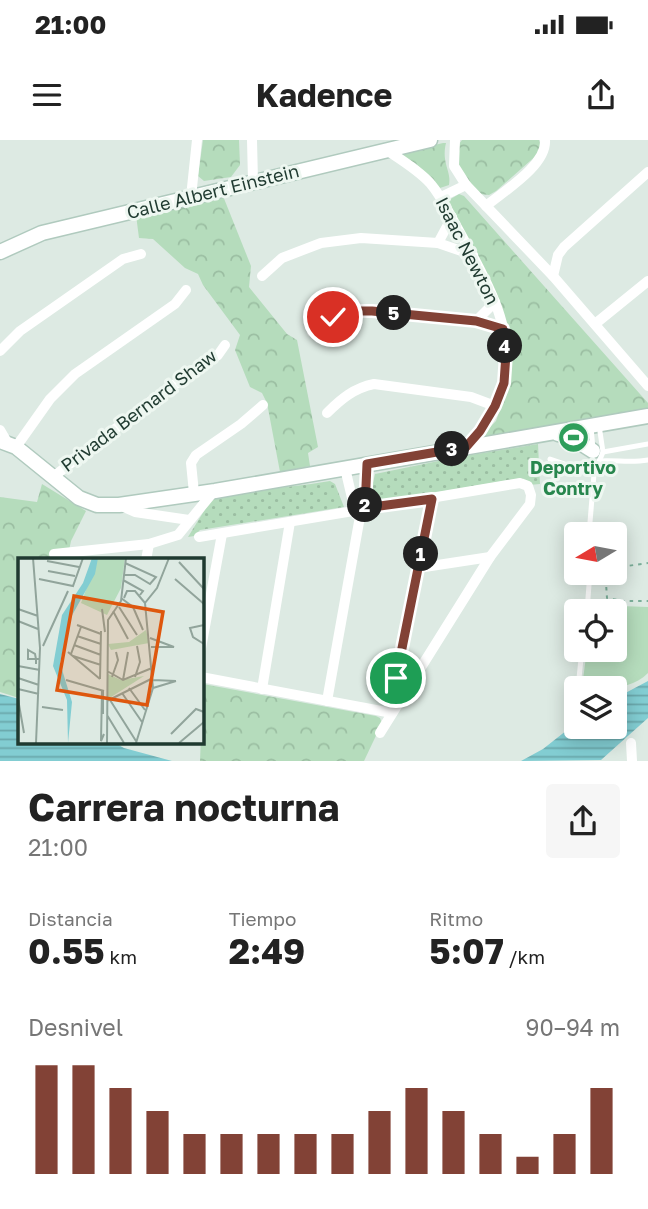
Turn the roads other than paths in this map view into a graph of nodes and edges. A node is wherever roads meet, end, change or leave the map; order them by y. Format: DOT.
graph roads {
  1 [pos="197,140"];
  2 [pos="253,140"];
  3 [pos="430,140"];
  4 [pos="455,140"];
  5 [pos="545,140"];
  6 [pos="388,151"];
  7 [pos="648,172"];
  8 [pos="253,181"];
  9 [pos="466,185"];
  10 [pos="191,197"];
  11 [pos="441,197"];
  12 [pos="486,206"];
  13 [pos="452,217"];
  14 [pos="438,243"];
  15 [pos="0,252"];
  16 [pos="141,254"];
  17 [pos="473,255"];
  18 [pos="262,276"];
  19 [pos="553,276"];
  20 [pos="648,281"];
  21 [pos="186,290"];
  22 [pos="495,302"];
  23 [pos="476,321"];
  24 [pos="595,324"];
  25 [pos="503,329"];
  26 [pos="312,332"];
  27 [pos="225,345"];
  28 [pos="0,351"];
  29 [pos="648,386"];
  30 [pos="263,405"];
  31 [pos="495,406"];
  32 [pos="327,413"];
  33 [pos="648,416"];
  34 [pos="595,425"];
  35 [pos="553,433"];
  36 [pos="6,440"];
  37 [pos="648,444"];
  38 [pos="466,447"];
  39 [pos="598,454"];
  40 [pos="550,459"];
  41 [pos="648,460"];
  42 [pos="367,464"];
  43 [pos="345,468"];
  44 [pos="594,474"];
  45 [pos="53,477"];
  46 [pos="215,491"];
  47 [pos="194,493"];
  48 [pos="432,499"];
  49 [pos="119,505"];
  50 [pos="360,509"];
  51 [pos="189,520"];
  52 [pos="290,522"];
  53 [pos="590,522"];
  54 [pos="222,534"];
  55 [pos="199,537"];
  56 [pos="149,544"];
  57 [pos="54,554"];
  58 [pos="85,555"];
  59 [pos="490,557"];
  60 [pos="146,558"];
  61 [pos="418,568"];
  62 [pos="203,637"];
  63 [pos="203,677"];
  64 [pos="262,689"];
  65 [pos="405,693"];
  66 [pos="327,701"];
  67 [pos="392,713"];
  68 [pos="380,733"];
  69 [pos="631,743"];
  70 [pos="632,761"];
  1 -- 10 [label="street"];
  2 -- 8 [label="street"];
  3 -- 6 [label="street, Calle Albert Einstein"];
  4 -- 9 [label="street, Isaac Newton"];
  5 -- 12 [label="street"];
  6 -- 8 [label="street, Calle Albert Einstein"];
  6 -- 11 [label="street, Isaac Newton"];
  7 -- 19 [label="street"];
  8 -- 10 [label="street, Calle Albert Einstein"];
  9 -- 11 [label="street"];
  9 -- 12 [label="street, Isaac Newton"];
  10 -- 15 [label="street, Calle Albert Einstein"];
  11 -- 13 [label="street, Isaac Newton"];
  12 -- 19 [label="street, Isaac Newton"];
  13 -- 14 [label="street"];
  13 -- 17 [label="street, Isaac Newton"];
  14 -- 17 [label="street"];
  14 -- 18 [label="street"];
  16 -- 28 [label="street"];
  17 -- 22 [label="street, Isaac Newton"];
  19 -- 24 [label="street, Isaac Newton"];
  20 -- 24 [label="street"];
  21 -- 36 [label="street"];
  22 -- 23 [label="street"];
  22 -- 25 [label="street, Isaac Newton"];
  23 -- 25 [label="street"];
  23 -- 26 [label="street"];
  24 -- 29 [label="street, Isaac Newton"];
  25 -- 31 [label="street, Isaac Newton"];
  27 -- 45 [label="street, Privada Bernard Shaw"];
  30 -- 47 [label="street"];
  31 -- 32 [label="street"];
  31 -- 38 [label="street, Isaac Newton"];
  33 -- 34 [label="street"];
  34 -- 35 [label="street"];
  34 -- 39 [label="lane"];
  34 -- 39 [label="lane"];
  35 -- 38 [label="street"];
  35 -- 39 [label="street"];
  36 -- 45 [label="street"];
  37 -- 39 [label="lane"];
  38 -- 42 [label="street"];
  39 -- 41 [label="lane"];
  39 -- 44 [label="lane"];
  40 -- 44 [label="lane"];
  42 -- 43 [label="street"];
  42 -- 50 [label="street"];
  43 -- 46 [label="street"];
  43 -- 50 [label="street"];
  44 -- 53 [label="lane"];
  45 -- 49 [label="street"];
  46 -- 47 [label="street"];
  46 -- 51 [label="street"];
  47 -- 49 [label="street"];
  48 -- 50 [label="street"];
  48 -- 59 [label="street"];
  48 -- 61 [label="street"];
  49 -- 51 [label="street"];
  50 -- 52 [label="street"];
  50 -- 66 [label="street"];
  51 -- 56 [label="street"];
  52 -- 54 [label="street"];
  52 -- 64 [label="street"];
  54 -- 55 [label="street"];
  54 -- 62 [label="street"];
  56 -- 58 [label="street"];
  56 -- 60 [label="street"];
  57 -- 58 [label="street"];
  59 -- 61 [label="street"];
  59 -- 65 [label="street"];
  61 -- 65 [label="street"];
  63 -- 64 [label="street"];
  64 -- 66 [label="street"];
  65 -- 67 [label="street"];
  66 -- 67 [label="street"];
  67 -- 68 [label="street"];
  69 -- 70 [label="street"];
}
